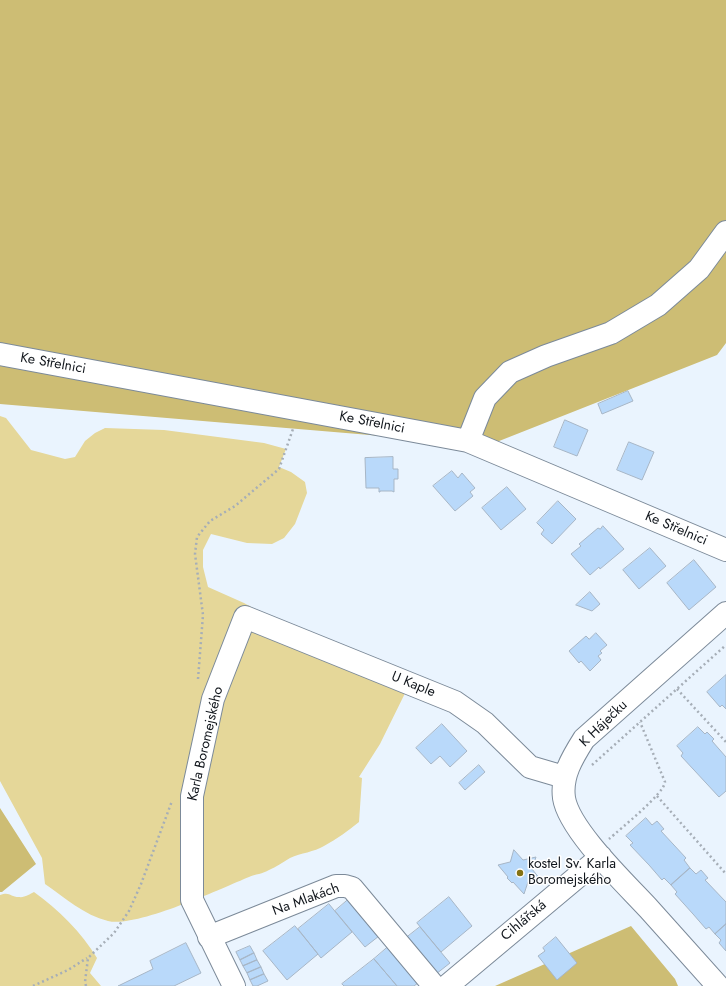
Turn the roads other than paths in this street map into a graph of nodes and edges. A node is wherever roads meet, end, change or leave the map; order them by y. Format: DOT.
graph roads {
  1 [pos="726,232"];
  2 [pos="0,354"];
  3 [pos="468,441"];
  4 [pos="726,550"];
  5 [pos="726,613"];
  6 [pos="245,617"];
  7 [pos="564,778"];
  8 [pos="604,849"];
  9 [pos="209,937"];
  10 [pos="234,986"];
  11 [pos="434,986"];
  12 [pos="447,986"];
  13 [pos="718,986"];
  1 -- 3 [label="street"];
  2 -- 3 [label="street, Ke Střelnici"];
  3 -- 4 [label="street, Ke Střelnici"];
  5 -- 7 [label="street, K Háječku"];
  6 -- 7 [label="street, U Kaple"];
  6 -- 9 [label="street, Karla Boromejského"];
  7 -- 8 [label="street, K Háječku"];
  8 -- 12 [label="street, Cihlářská"];
  8 -- 13 [label="street, K Háječku"];
  9 -- 10 [label="street, Karla Boromejského"];
  9 -- 11 [label="street, Na Mlakách"];
}
